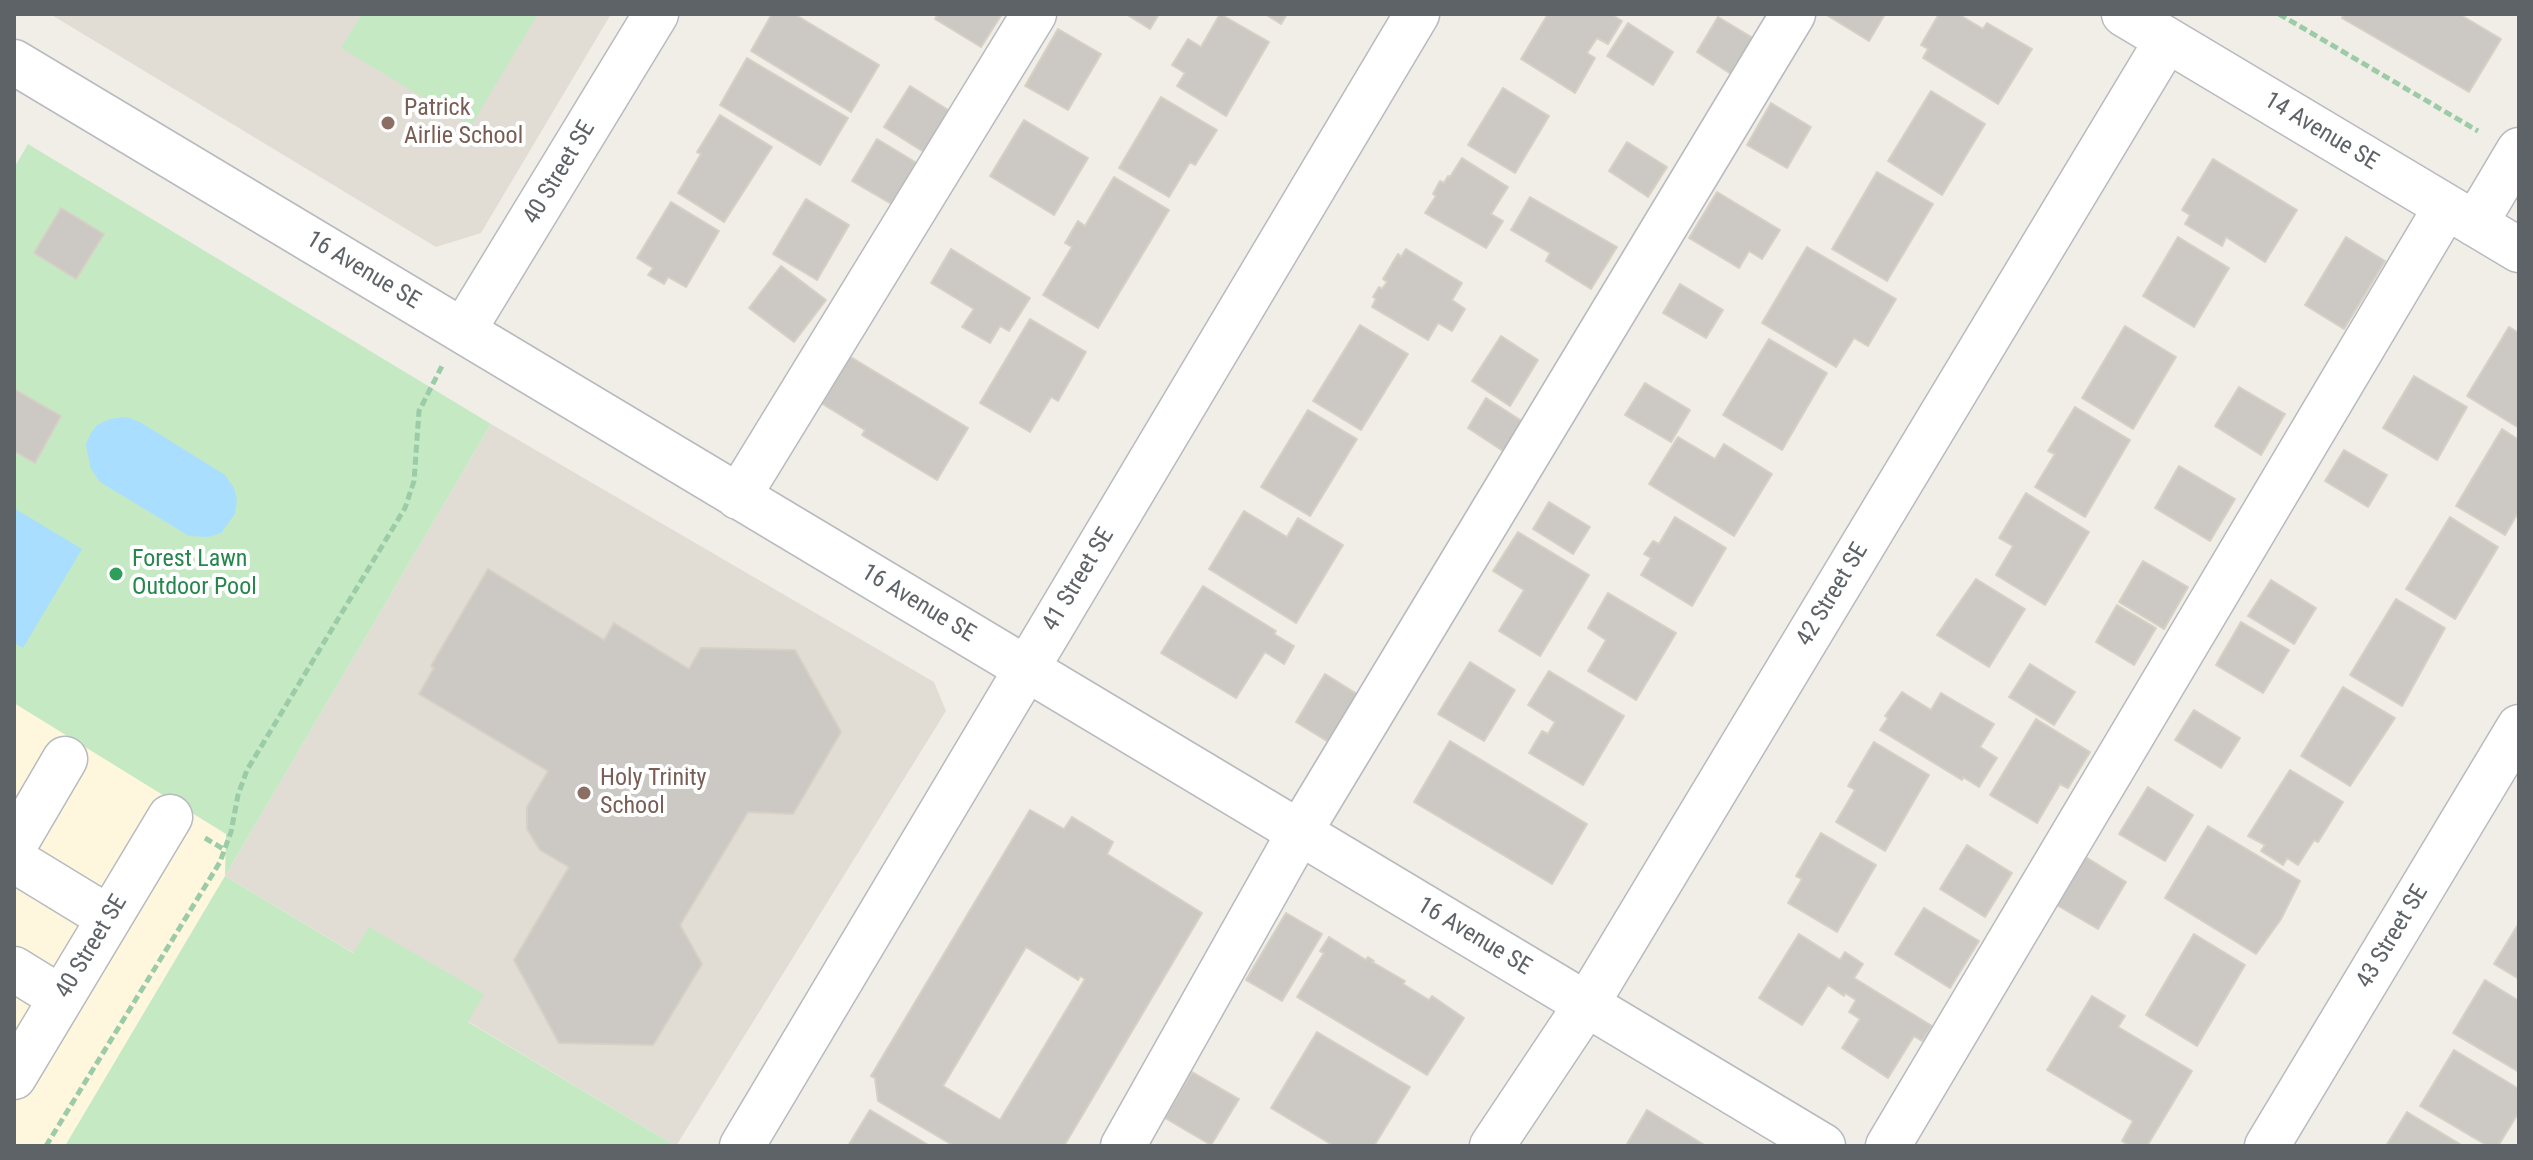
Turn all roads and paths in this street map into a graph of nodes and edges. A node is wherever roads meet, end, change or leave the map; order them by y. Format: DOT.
graph roads {
  1 [pos="656,14"];
  2 [pos="1034,14"];
  3 [pos="1417,14"];
  4 [pos="1793,14"];
  5 [pos="2124,14"];
  6 [pos="2279,14"];
  7 [pos="2167,40"];
  8 [pos="14,62"];
  9 [pos="2518,152"];
  10 [pos="2460,215"];
  11 [pos="2519,250"];
  12 [pos="463,331"];
  13 [pos="738,497"];
  14 [pos="1026,669"];
  15 [pos="2519,727"];
  16 [pos="65,759"];
  17 [pos="170,817"];
  18 [pos="1299,833"];
  19 [pos="14,846"];
  20 [pos="14,860"];
  21 [pos="109,918"];
  22 [pos="14,969"];
  23 [pos="61,998"];
  24 [pos="1586,1005"];
  25 [pos="14,1077"];
  26 [pos="46,1146"];
  27 [pos="742,1146"];
  28 [pos="1123,1146"];
  29 [pos="1492,1146"];
  30 [pos="1823,1146"];
  31 [pos="1888,1146"];
  32 [pos="2267,1146"];
  1 -- 12 [label="street, 40 Street SE"];
  2 -- 13 [label="street"];
  3 -- 14 [label="street, 41 Street SE"];
  4 -- 18 [label="street"];
  5 -- 7 [label="street, 14 Avenue SE"];
  6 -- 9 [label="path"];
  7 -- 10 [label="street, 14 Avenue SE"];
  7 -- 24 [label="street, 42 Street SE"];
  8 -- 12 [label="street, 16 Avenue SE"];
  9 -- 10 [label="street"];
  10 -- 11 [label="street, 14 Avenue SE"];
  10 -- 31 [label="street"];
  12 -- 13 [label="street, 16 Avenue SE"];
  12 -- 26 [label="path"];
  13 -- 14 [label="street, 16 Avenue SE"];
  14 -- 18 [label="street, 16 Avenue SE"];
  14 -- 27 [label="street, 41 Street SE"];
  15 -- 32 [label="street, 43 Street SE"];
  16 -- 19 [label="street"];
  17 -- 21 [label="street, 40 Street SE"];
  18 -- 24 [label="street, 16 Avenue SE"];
  18 -- 28 [label="street"];
  20 -- 21 [label="street"];
  21 -- 23 [label="street, 40 Street SE"];
  22 -- 23 [label="street"];
  23 -- 25 [label="street, 40 Street SE"];
  24 -- 29 [label="street, 42 Street SE"];
  24 -- 30 [label="street, 16 Avenue SE"];
}
